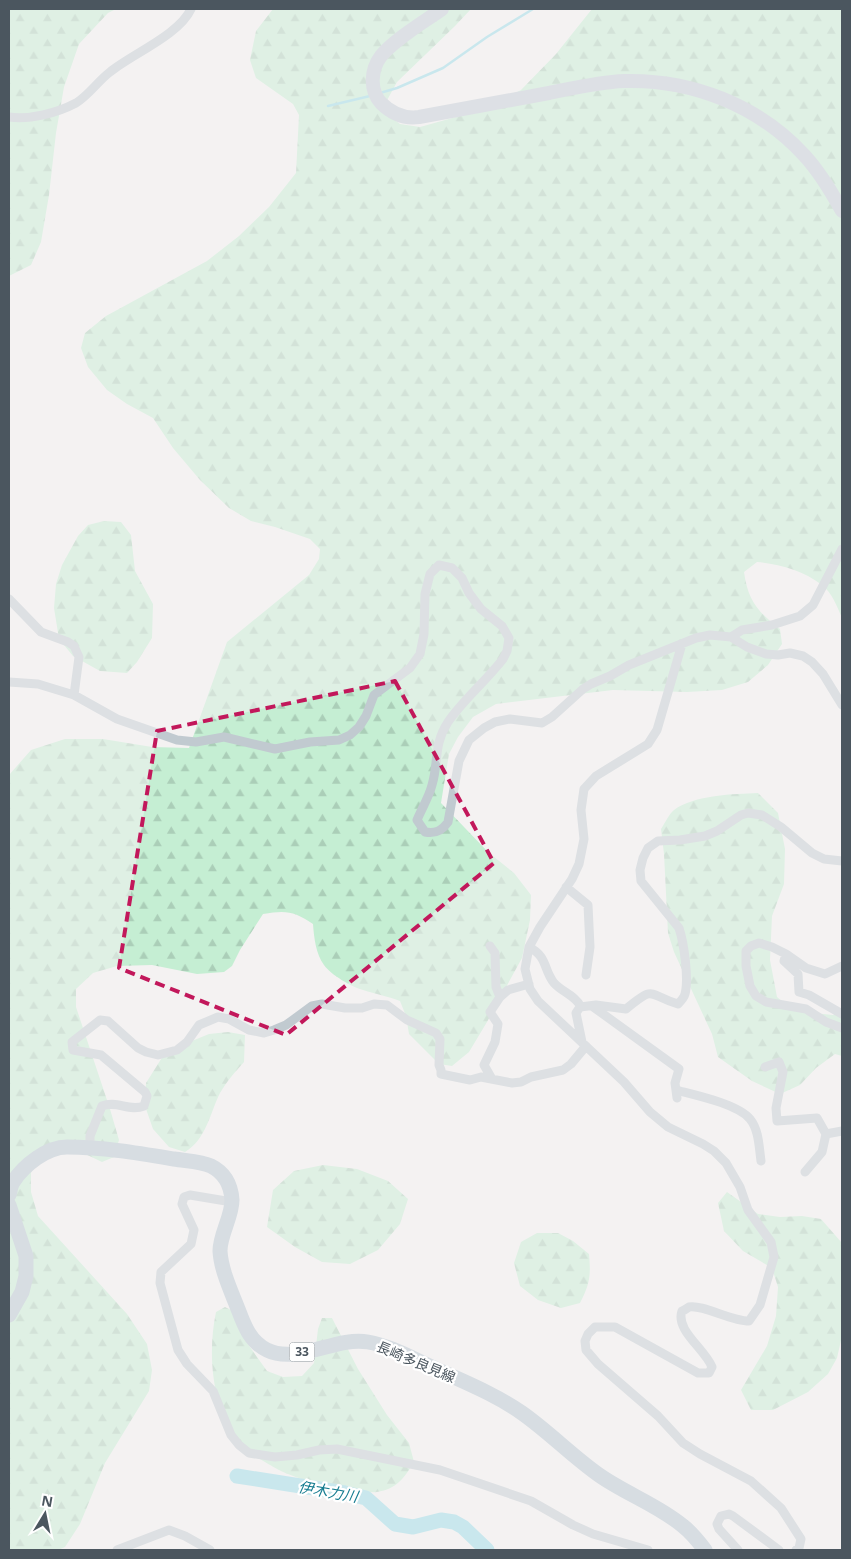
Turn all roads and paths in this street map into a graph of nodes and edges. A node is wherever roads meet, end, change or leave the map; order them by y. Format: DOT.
graph roads {
  1 [pos="191,9"];
  2 [pos="442,9"];
  3 [pos="9,117"];
  4 [pos="842,211"];
  5 [pos="842,549"];
  6 [pos="9,599"];
  7 [pos="731,637"];
  8 [pos="682,644"];
  9 [pos="9,682"];
  10 [pos="74,695"];
  11 [pos="842,705"];
  12 [pos="842,860"];
  13 [pos="566,887"];
  14 [pos="490,946"];
  15 [pos="529,947"];
  16 [pos="786,954"];
  17 [pos="842,966"];
  18 [pos="586,975"];
  19 [pos="528,984"];
  20 [pos="500,997"];
  21 [pos="591,1006"];
  22 [pos="581,1007"];
  23 [pos="842,1014"];
  24 [pos="842,1028"];
  25 [pos="584,1044"];
  26 [pos="765,1067"];
  27 [pos="492,1079"];
  28 [pos="842,1132"];
  29 [pos="826,1134"];
  30 [pos="90,1147"];
  31 [pos="761,1160"];
  32 [pos="805,1172"];
  33 [pos="9,1195"];
  34 [pos="232,1202"];
  35 [pos="9,1205"];
  36 [pos="9,1315"];
  37 [pos="117,1550"];
  38 [pos="210,1550"];
  39 [pos="648,1550"];
  40 [pos="705,1550"];
  41 [pos="738,1550"];
  42 [pos="779,1550"];
  43 [pos="796,1550"];
  1 -- 3 [label="street"];
  2 -- 4 [label="street"];
  5 -- 7 [label="street"];
  6 -- 10 [label="street"];
  7 -- 8 [label="street"];
  7 -- 11 [label="street"];
  8 -- 10 [label="street"];
  8 -- 13 [label="street"];
  9 -- 10 [label="street"];
  12 -- 21 [label="street"];
  13 -- 15 [label="street"];
  13 -- 18 [label="street"];
  14 -- 20 [label="street"];
  15 -- 19 [label="street"];
  15 -- 22 [label="street"];
  16 -- 17 [label="street"];
  16 -- 23 [label="street"];
  16 -- 24 [label="street"];
  19 -- 20 [label="street"];
  19 -- 25 [label="street"];
  20 -- 27 [label="street"];
  21 -- 22 [label="street"];
  21 -- 31 [label="street"];
  22 -- 25 [label="street"];
  25 -- 27 [label="street"];
  25 -- 43 [label="street"];
  26 -- 29 [label="street"];
  27 -- 30 [label="street"];
  28 -- 29 [label="street"];
  29 -- 32 [label="street"];
  30 -- 33 [label="main road, 長崎多良見線 / 33"];
  30 -- 34 [label="main road, 長崎多良見線 / 33"];
  34 -- 39 [label="street"];
  34 -- 40 [label="main road, 長崎多良見線 / 33"];
  35 -- 36 [label="main road"];
  37 -- 38 [label="street"];
  41 -- 42 [label="street"];
}
